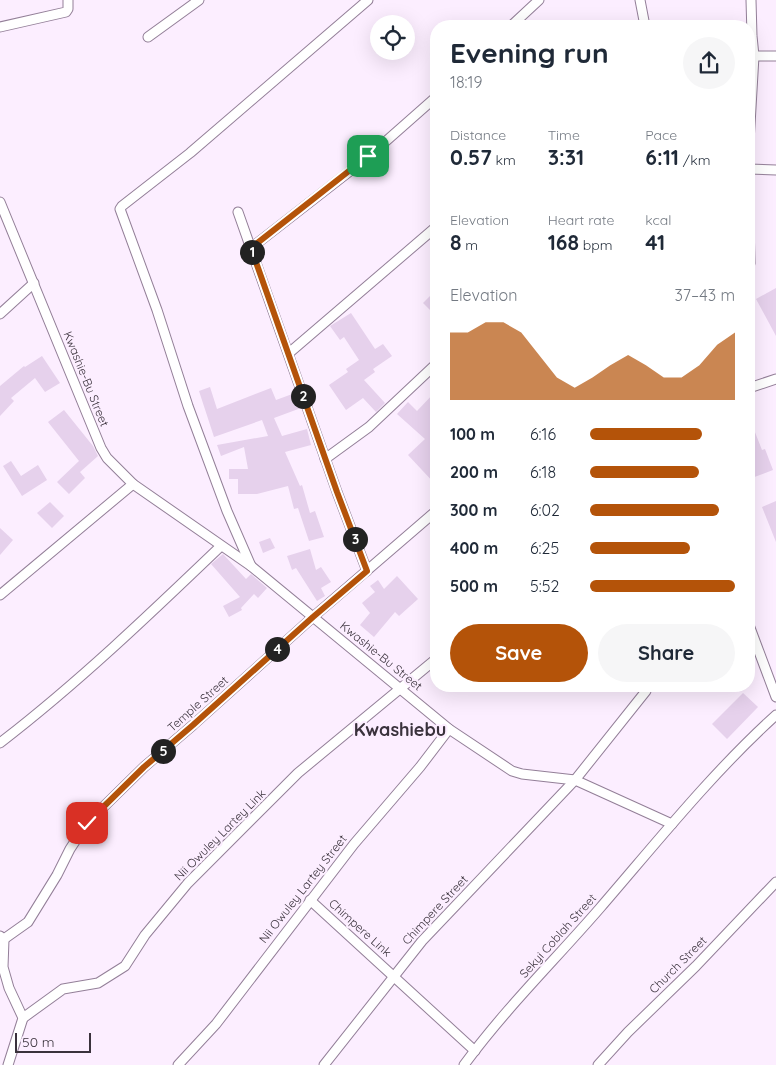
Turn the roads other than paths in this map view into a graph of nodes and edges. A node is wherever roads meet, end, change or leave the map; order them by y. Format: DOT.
graph roads {
  1 [pos="68,0"];
  2 [pos="199,0"];
  3 [pos="368,0"];
  4 [pos="539,0"];
  5 [pos="640,0"];
  6 [pos="752,0"];
  7 [pos="518,20"];
  8 [pos="644,20"];
  9 [pos="752,20"];
  10 [pos="0,27"];
  11 [pos="148,37"];
  12 [pos="755,56"];
  13 [pos="776,56"];
  14 [pos="430,102"];
  15 [pos="755,169"];
  16 [pos="776,170"];
  17 [pos="0,202"];
  18 [pos="238,212"];
  19 [pos="430,232"];
  20 [pos="251,248"];
  21 [pos="34,283"];
  22 [pos="0,314"];
  23 [pos="289,353"];
  24 [pos="430,370"];
  25 [pos="776,379"];
  26 [pos="755,386"];
  27 [pos="325,459"];
  28 [pos="133,484"];
  29 [pos="430,516"];
  30 [pos="221,546"];
  31 [pos="251,566"];
  32 [pos="367,571"];
  33 [pos="0,595"];
  34 [pos="313,617"];
  35 [pos="755,641"];
  36 [pos="430,664"];
  37 [pos="401,688"];
  38 [pos="645,692"];
  39 [pos="776,697"];
  40 [pos="776,715"];
  41 [pos="450,729"];
  42 [pos="0,743"];
  43 [pos="575,780"];
  44 [pos="672,824"];
  45 [pos="776,882"];
  46 [pos="310,900"];
  47 [pos="2,938"];
  48 [pos="393,976"];
  49 [pos="23,1018"];
  50 [pos="475,1050"];
  51 [pos="600,1064"];
  52 [pos="8,1065"];
  53 [pos="178,1065"];
  54 [pos="324,1065"];
  55 [pos="464,1065"];
  1 -- 10 [label="street"];
  2 -- 11 [label="street"];
  3 -- 31 [label="street"];
  4 -- 7 [label="street"];
  5 -- 8 [label="street"];
  6 -- 9 [label="street"];
  12 -- 13 [label="street"];
  14 -- 20 [label="street"];
  15 -- 16 [label="street"];
  17 -- 21 [label="street, Kwashie-Bu Street"];
  18 -- 20 [label="street"];
  19 -- 23 [label="street"];
  20 -- 23 [label="street"];
  21 -- 22 [label="street"];
  21 -- 28 [label="street, Kwashie-Bu Street"];
  23 -- 27 [label="street"];
  24 -- 27 [label="street"];
  25 -- 26 [label="street"];
  27 -- 32 [label="street"];
  28 -- 30 [label="street, Kwashie-Bu Street"];
  28 -- 33 [label="street"];
  29 -- 32 [label="street, Temple Street"];
  30 -- 31 [label="street, Kwashie-Bu Street"];
  30 -- 42 [label="street"];
  31 -- 34 [label="street, Kwashie-Bu Street"];
  32 -- 34 [label="street, Temple Street"];
  34 -- 37 [label="street, Kwashie-Bu Street"];
  34 -- 47 [label="street, Temple Street"];
  35 -- 39 [label="street"];
  36 -- 37 [label="street, Nii Owuley Lartey Link"];
  37 -- 41 [label="street, Kwashie-Bu Street"];
  37 -- 49 [label="street, Nii Owuley Lartey Link"];
  38 -- 43 [label="street, Chimpere Street"];
  40 -- 44 [label="street"];
  41 -- 43 [label="street, Kwashie-Bu Street"];
  41 -- 46 [label="street, Nii Owuley Lartey Street"];
  43 -- 44 [label="street, Kwashie-Bu Street"];
  43 -- 48 [label="street, Chimpere Street"];
  44 -- 50 [label="street, Sekyi Coblah Street"];
  45 -- 51 [label="street, Church Street"];
  46 -- 48 [label="street, Chimpere Link"];
  46 -- 53 [label="street, Nii Owuley Lartey Street"];
  47 -- 49 [label="street"];
  48 -- 50 [label="street, Chimpere Link"];
  48 -- 54 [label="street, Chimpere Street"];
  49 -- 52 [label="street"];
  50 -- 55 [label="street, Sekyi Coblah Street"];
}
